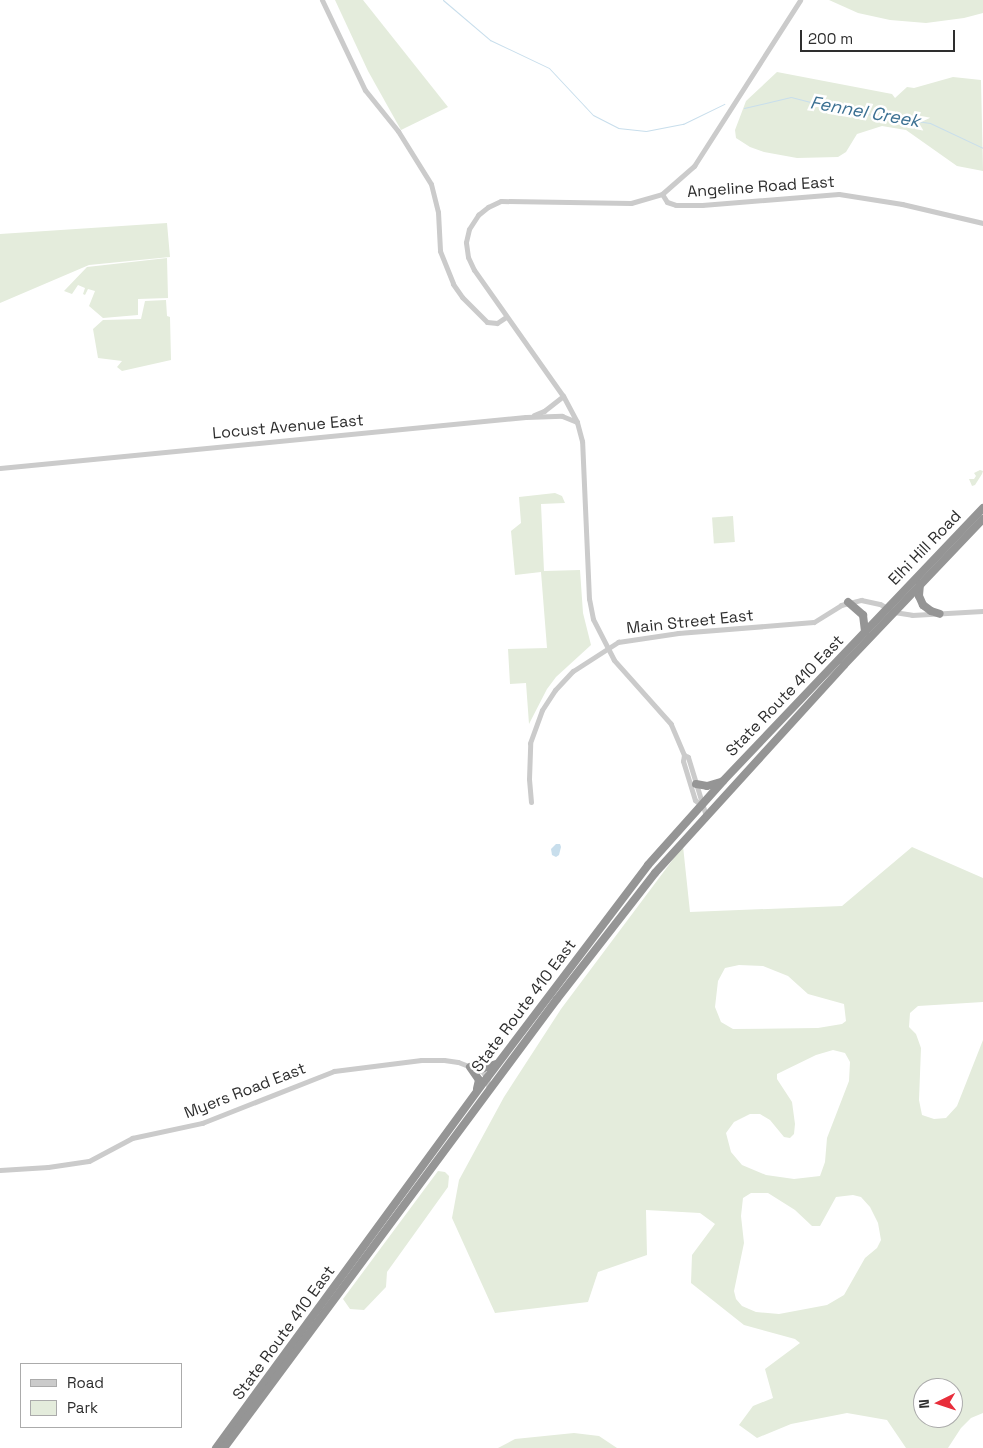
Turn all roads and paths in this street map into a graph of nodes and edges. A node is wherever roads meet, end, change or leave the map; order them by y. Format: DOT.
graph roads {
  1 [pos="322,0"];
  2 [pos="800,0"];
  3 [pos="662,194"];
  4 [pos="983,223"];
  5 [pos="506,317"];
  6 [pos="563,396"];
  7 [pos="526,417"];
  8 [pos="578,422"];
  9 [pos="0,468"];
  10 [pos="983,508"];
  11 [pos="983,519"];
  12 [pos="920,584"];
  13 [pos="848,602"];
  14 [pos="890,610"];
  15 [pos="983,611"];
  16 [pos="940,614"];
  17 [pos="865,632"];
  18 [pos="607,648"];
  19 [pos="723,781"];
  20 [pos="693,784"];
  21 [pos="532,802"];
  22 [pos="701,804"];
  23 [pos="706,816"];
  24 [pos="500,1061"];
  25 [pos="474,1068"];
  26 [pos="487,1078"];
  27 [pos="489,1090"];
  28 [pos="476,1095"];
  29 [pos="0,1170"];
  30 [pos="216,1448"];
  31 [pos="224,1448"];
  1 -- 5 [label="street"];
  2 -- 3 [label="street"];
  3 -- 4 [label="street, Angeline Road East"];
  3 -- 5 [label="street"];
  5 -- 6 [label="street"];
  6 -- 7 [label="street"];
  6 -- 8 [label="street"];
  7 -- 8 [label="street, Locust Avenue East"];
  7 -- 9 [label="street, Locust Avenue East"];
  8 -- 18 [label="street"];
  10 -- 14 [label="highway, Elhi Hill Road"];
  11 -- 12 [label="highway, Elhi Hill Road"];
  12 -- 14 [label="highway, Elhi Hill Road"];
  12 -- 16 [label="highway"];
  13 -- 14 [label="street"];
  13 -- 17 [label="highway"];
  13 -- 18 [label="street, Main Street East"];
  14 -- 16 [label="street"];
  14 -- 17 [label="highway, State Route 410 East"];
  14 -- 23 [label="highway, State Route 410 East"];
  15 -- 16 [label="street"];
  17 -- 19 [label="highway, State Route 410 East"];
  18 -- 20 [label="street"];
  18 -- 21 [label="street, Main Street East"];
  19 -- 20 [label="highway"];
  19 -- 22 [label="highway, State Route 410 East"];
  20 -- 22 [label="street"];
  22 -- 23 [label="street"];
  22 -- 24 [label="highway, State Route 410 East"];
  23 -- 27 [label="highway, State Route 410 East"];
  24 -- 25 [label="highway"];
  24 -- 26 [label="highway, State Route 410 East"];
  25 -- 26 [label="street, Myers Road East"];
  25 -- 28 [label="highway"];
  25 -- 29 [label="street, Myers Road East"];
  26 -- 27 [label="street"];
  26 -- 28 [label="highway, State Route 410 East"];
  27 -- 31 [label="highway, State Route 410 East"];
  28 -- 30 [label="highway, State Route 410 East"];
}
